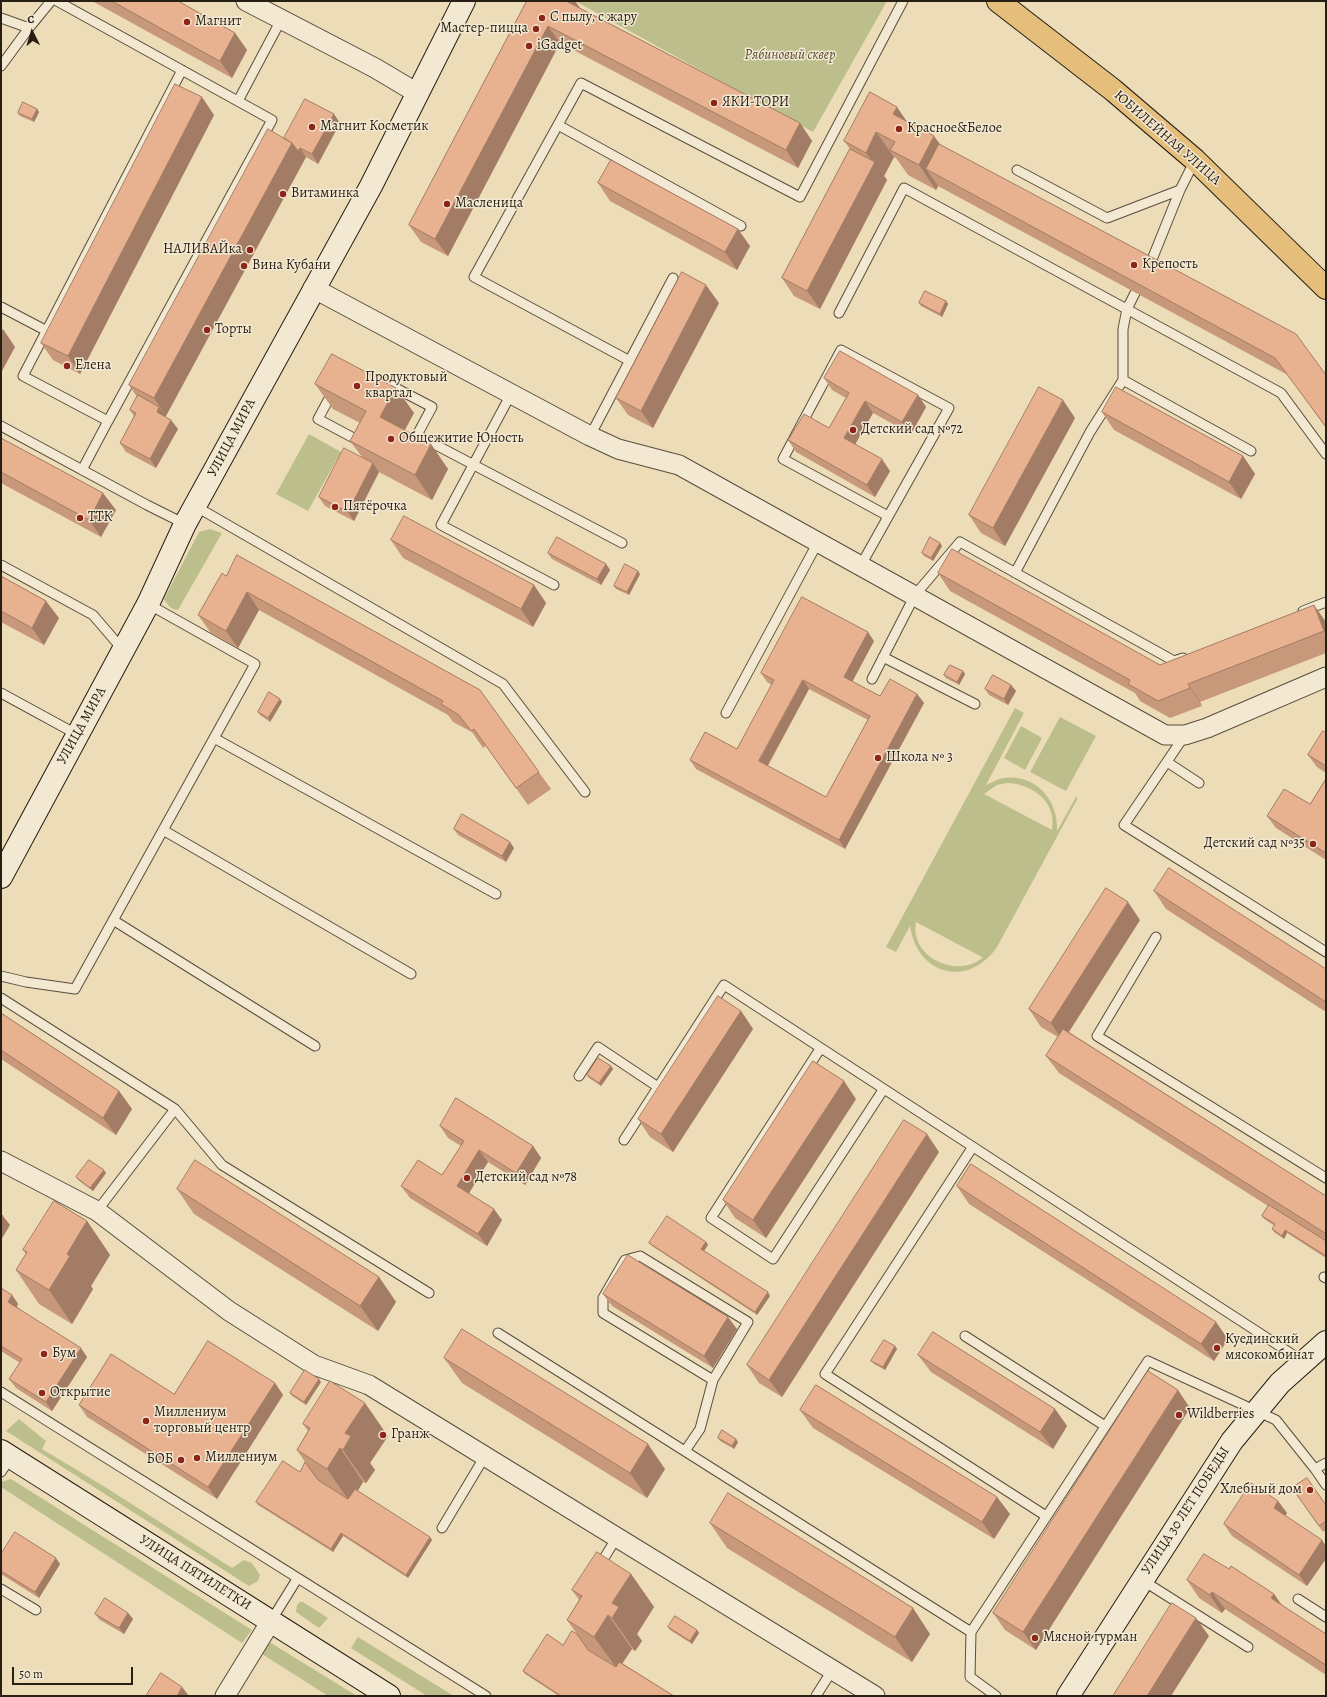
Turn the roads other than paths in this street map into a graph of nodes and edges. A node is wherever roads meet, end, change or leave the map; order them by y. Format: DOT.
graph roads {
  1 [pos="51,1"];
  2 [pos="56,1"];
  3 [pos="246,1"];
  4 [pos="464,1"];
  5 [pos="903,1"];
  6 [pos="998,1"];
  7 [pos="1,18"];
  8 [pos="281,20"];
  9 [pos="28,28"];
  10 [pos="1,66"];
  11 [pos="182,70"];
  12 [pos="417,93"];
  13 [pos="238,101"];
  14 [pos="558,125"];
  15 [pos="1195,160"];
  16 [pos="1017,170"];
  17 [pos="1180,190"];
  18 [pos="741,226"];
  19 [pos="1149,267"];
  20 [pos="673,278"];
  21 [pos="313,288"];
  22 [pos="1326,288"];
  23 [pos="1135,293"];
  24 [pos="1,307"];
  25 [pos="1126,309"];
  26 [pos="839,313"];
  27 [pos="47,332"];
  28 [pos="630,361"];
  29 [pos="376,378"];
  30 [pos="1123,380"];
  31 [pos="337,384"];
  32 [pos="511,394"];
  33 [pos="108,421"];
  34 [pos="1,426"];
  35 [pos="590,436"];
  36 [pos="368,446"];
  37 [pos="1251,451"];
  38 [pos="1326,454"];
  39 [pos="473,465"];
  40 [pos="82,470"];
  41 [pos="190,515"];
  42 [pos="888,516"];
  43 [pos="818,542"];
  44 [pos="622,543"];
  45 [pos="1,565"];
  46 [pos="861,565"];
  47 [pos="1015,573"];
  48 [pos="554,585"];
  49 [pos="914,595"];
  50 [pos="1326,602"];
  51 [pos="148,604"];
  52 [pos="1297,613"];
  53 [pos="124,650"];
  54 [pos="1189,656"];
  55 [pos="883,657"];
  56 [pos="1326,677"];
  57 [pos="872,679"];
  58 [pos="1,693"];
  59 [pos="975,704"];
  60 [pos="726,713"];
  61 [pos="78,735"];
  62 [pos="1185,735"];
  63 [pos="214,738"];
  64 [pos="1167,762"];
  65 [pos="1199,783"];
  66 [pos="585,792"];
  67 [pos="163,830"];
  68 [pos="1,876"];
  69 [pos="496,894"];
  70 [pos="113,920"];
  71 [pos="1156,936"];
  72 [pos="1326,952"];
  73 [pos="411,974"];
  74 [pos="1,976"];
  75 [pos="1,998"];
  76 [pos="315,1046"];
  77 [pos="820,1049"];
  78 [pos="579,1076"];
  79 [pos="658,1087"];
  80 [pos="883,1090"];
  81 [pos="175,1109"];
  82 [pos="624,1140"];
  83 [pos="972,1148"];
  84 [pos="1,1161"];
  85 [pos="1326,1178"];
  86 [pos="97,1211"];
  87 [pos="429,1293"];
  88 [pos="498,1333"];
  89 [pos="965,1336"];
  90 [pos="1326,1342"];
  91 [pos="1304,1362"];
  92 [pos="713,1380"];
  93 [pos="1,1392"];
  94 [pos="1256,1410"];
  95 [pos="1105,1426"];
  96 [pos="686,1452"];
  97 [pos="485,1456"];
  98 [pos="4,1460"];
  99 [pos="1326,1462"];
  100 [pos="1315,1470"];
  101 [pos="1326,1485"];
  102 [pos="1046,1516"];
  103 [pos="442,1528"];
  104 [pos="617,1537"];
  105 [pos="593,1577"];
  106 [pos="298,1579"];
  107 [pos="1141,1580"];
  108 [pos="1,1589"];
  109 [pos="1298,1599"];
  110 [pos="36,1610"];
  111 [pos="1326,1617"];
  112 [pos="271,1621"];
  113 [pos="971,1632"];
  114 [pos="1248,1647"];
  115 [pos="832,1669"];
  116 [pos="225,1696"];
  117 [pos="389,1696"];
  118 [pos="486,1696"];
  119 [pos="816,1696"];
  120 [pos="875,1696"];
  121 [pos="996,1696"];
  122 [pos="1068,1696"];
  1 -- 9 [label="lane"];
  2 -- 11 [label="lane"];
  3 -- 8 [label="street"];
  4 -- 12 [label="main road, УЛИЦА МИРА"];
  5 -- 14 [label="lane"];
  6 -- 15 [label="main road, ЮБИЛЕЙНАЯ УЛИЦА"];
  7 -- 9 [label="lane"];
  8 -- 12 [label="street"];
  8 -- 13 [label="lane"];
  9 -- 10 [label="lane"];
  11 -- 13 [label="lane"];
  11 -- 27 [label="lane"];
  12 -- 21 [label="main road, УЛИЦА МИРА"];
  13 -- 33 [label="lane"];
  14 -- 18 [label="lane"];
  14 -- 28 [label="lane"];
  15 -- 17 [label="lane"];
  15 -- 22 [label="main road, ЮБИЛЕЙНАЯ УЛИЦА"];
  16 -- 17 [label="lane"];
  17 -- 19 [label="lane"];
  20 -- 28 [label="lane"];
  21 -- 32 [label="street"];
  21 -- 41 [label="main road, УЛИЦА МИРА"];
  23 -- 25 [label="lane"];
  24 -- 27 [label="lane"];
  25 -- 26 [label="lane"];
  25 -- 30 [label="lane"];
  25 -- 38 [label="lane"];
  27 -- 33 [label="lane"];
  28 -- 35 [label="lane"];
  29 -- 39 [label="lane"];
  30 -- 37 [label="lane"];
  30 -- 47 [label="lane"];
  31 -- 36 [label="lane"];
  32 -- 35 [label="street"];
  32 -- 39 [label="lane"];
  33 -- 40 [label="lane"];
  34 -- 40 [label="lane"];
  35 -- 43 [label="street"];
  39 -- 44 [label="lane"];
  39 -- 48 [label="lane"];
  40 -- 41 [label="lane"];
  41 -- 51 [label="main road, УЛИЦА МИРА"];
  41 -- 66 [label="lane"];
  42 -- 42 [label="lane"];
  42 -- 46 [label="lane"];
  43 -- 46 [label="street"];
  43 -- 60 [label="lane"];
  45 -- 53 [label="lane"];
  46 -- 49 [label="street"];
  47 -- 49 [label="lane"];
  47 -- 54 [label="lane"];
  49 -- 55 [label="lane"];
  49 -- 62 [label="street"];
  50 -- 52 [label="lane"];
  51 -- 53 [label="main road, УЛИЦА МИРА"];
  51 -- 63 [label="lane"];
  53 -- 61 [label="main road, УЛИЦА МИРА"];
  55 -- 57 [label="lane"];
  55 -- 59 [label="lane"];
  56 -- 62 [label="street"];
  58 -- 61 [label="lane"];
  61 -- 68 [label="main road, УЛИЦА МИРА"];
  62 -- 64 [label="lane"];
  63 -- 67 [label="lane"];
  63 -- 69 [label="lane"];
  64 -- 65 [label="lane"];
  64 -- 72 [label="lane"];
  67 -- 70 [label="lane"];
  67 -- 73 [label="lane"];
  70 -- 74 [label="lane"];
  70 -- 76 [label="lane"];
  71 -- 85 [label="lane"];
  75 -- 81 [label="lane"];
  77 -- 79 [label="lane"];
  77 -- 80 [label="lane"];
  77 -- 80 [label="lane"];
  78 -- 79 [label="lane"];
  79 -- 82 [label="lane"];
  80 -- 83 [label="lane"];
  81 -- 86 [label="lane"];
  81 -- 87 [label="lane"];
  83 -- 91 [label="lane"];
  83 -- 102 [label="lane"];
  84 -- 86 [label="street"];
  86 -- 97 [label="street"];
  88 -- 96 [label="lane"];
  89 -- 95 [label="lane"];
  90 -- 91 [label="main road, УЛИЦА 30 ЛЕТ ПОБЕДЫ"];
  91 -- 94 [label="main road, УЛИЦА 30 ЛЕТ ПОБЕДЫ"];
  92 -- 92 [label="lane"];
  92 -- 96 [label="lane"];
  93 -- 106 [label="lane"];
  94 -- 95 [label="lane"];
  94 -- 100 [label="lane"];
  94 -- 107 [label="main road, УЛИЦА 30 ЛЕТ ПОБЕДЫ"];
  95 -- 102 [label="lane"];
  96 -- 113 [label="lane"];
  97 -- 103 [label="lane"];
  97 -- 104 [label="street"];
  98 -- 112 [label="main road, УЛИЦА ПЯТИЛЕТКИ"];
  99 -- 100 [label="lane"];
  100 -- 101 [label="lane"];
  102 -- 113 [label="lane"];
  104 -- 105 [label="lane"];
  104 -- 115 [label="street"];
  106 -- 112 [label="lane"];
  106 -- 118 [label="lane"];
  107 -- 114 [label="lane"];
  107 -- 122 [label="main road, УЛИЦА 30 ЛЕТ ПОБЕДЫ"];
  108 -- 110 [label="lane"];
  109 -- 111 [label="lane"];
  112 -- 116 [label="street"];
  112 -- 117 [label="main road, УЛИЦА ПЯТИЛЕТКИ"];
  113 -- 121 [label="lane"];
  115 -- 119 [label="lane"];
  115 -- 120 [label="street"];
}
